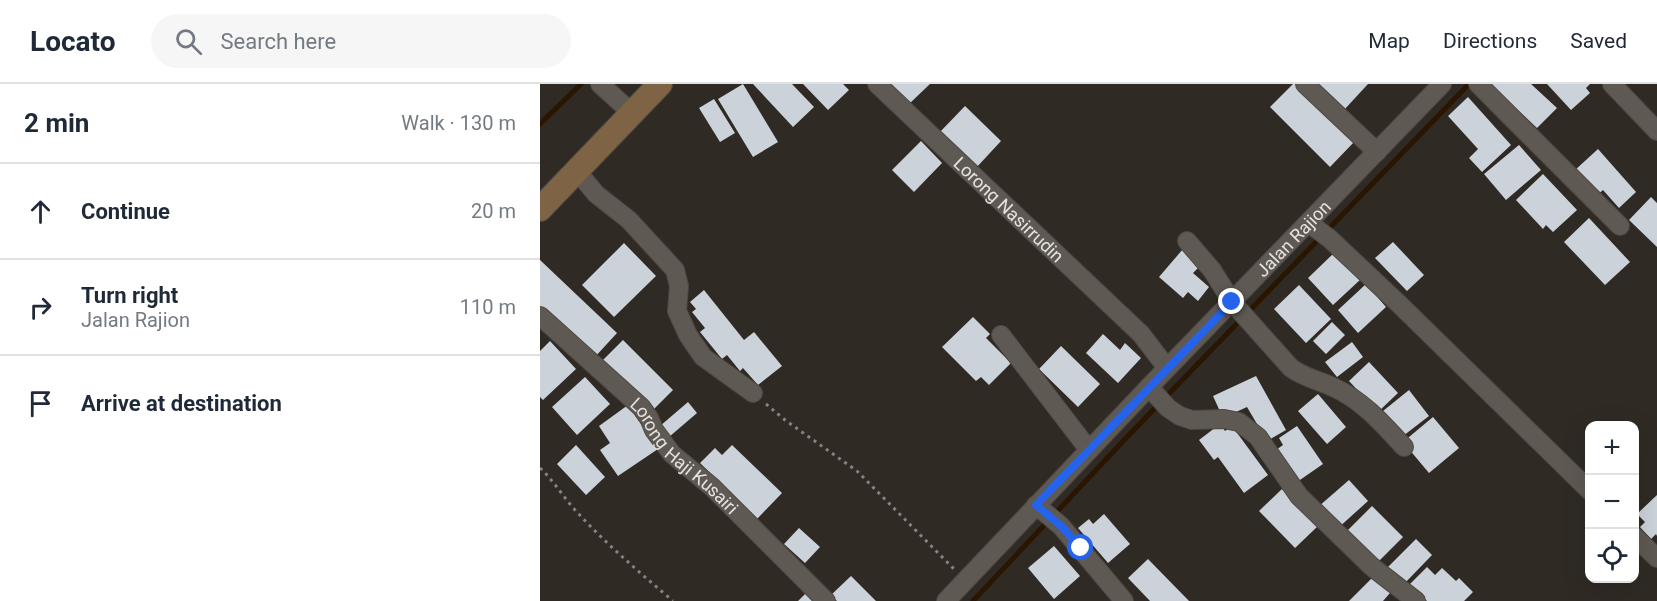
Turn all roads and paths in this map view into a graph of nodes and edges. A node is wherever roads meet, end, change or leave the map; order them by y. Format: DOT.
graph roads {
  1 [pos="600,84"];
  2 [pos="660,84"];
  3 [pos="877,84"];
  4 [pos="1305,84"];
  5 [pos="1442,84"];
  6 [pos="1612,84"];
  7 [pos="1479,85"];
  8 [pos="632,113"];
  9 [pos="1657,131"];
  10 [pos="1374,149"];
  11 [pos="577,171"];
  12 [pos="540,209"];
  13 [pos="1313,225"];
  14 [pos="1620,226"];
  15 [pos="1187,241"];
  16 [pos="1235,305"];
  17 [pos="540,316"];
  18 [pos="1001,335"];
  19 [pos="1167,368"];
  20 [pos="1151,390"];
  21 [pos="753,393"];
  22 [pos="1404,447"];
  23 [pos="1089,450"];
  24 [pos="540,468"];
  25 [pos="1585,487"];
  26 [pos="1040,508"];
  27 [pos="1639,540"];
  28 [pos="1657,558"];
  29 [pos="966,580"];
  30 [pos="673,601"];
  31 [pos="826,601"];
  32 [pos="946,601"];
  33 [pos="1124,601"];
  34 [pos="1416,601"];
  1 -- 8 [label="street"];
  2 -- 8 [label="main road"];
  3 -- 19 [label="street, Lorong Nasirrudin"];
  4 -- 10 [label="street"];
  5 -- 10 [label="street, Jalan Rajion"];
  6 -- 9 [label="street"];
  7 -- 14 [label="street"];
  8 -- 11 [label="main road"];
  10 -- 13 [label="street, Jalan Rajion"];
  11 -- 12 [label="main road"];
  11 -- 21 [label="street"];
  13 -- 16 [label="street, Jalan Rajion"];
  13 -- 25 [label="street"];
  15 -- 16 [label="street"];
  16 -- 19 [label="street, Jalan Rajion"];
  16 -- 22 [label="street"];
  17 -- 31 [label="street, Lorong Haji Kusairi"];
  18 -- 23 [label="street"];
  19 -- 20 [label="street, Jalan Rajion"];
  20 -- 23 [label="street, Jalan Rajion"];
  20 -- 34 [label="street"];
  21 -- 29 [label="path"];
  23 -- 26 [label="street, Jalan Rajion"];
  24 -- 30 [label="path"];
  26 -- 29 [label="street, Jalan Rajion"];
  26 -- 33 [label="street"];
  27 -- 28 [label="street"];
  29 -- 32 [label="street, Jalan Rajion"];
}
